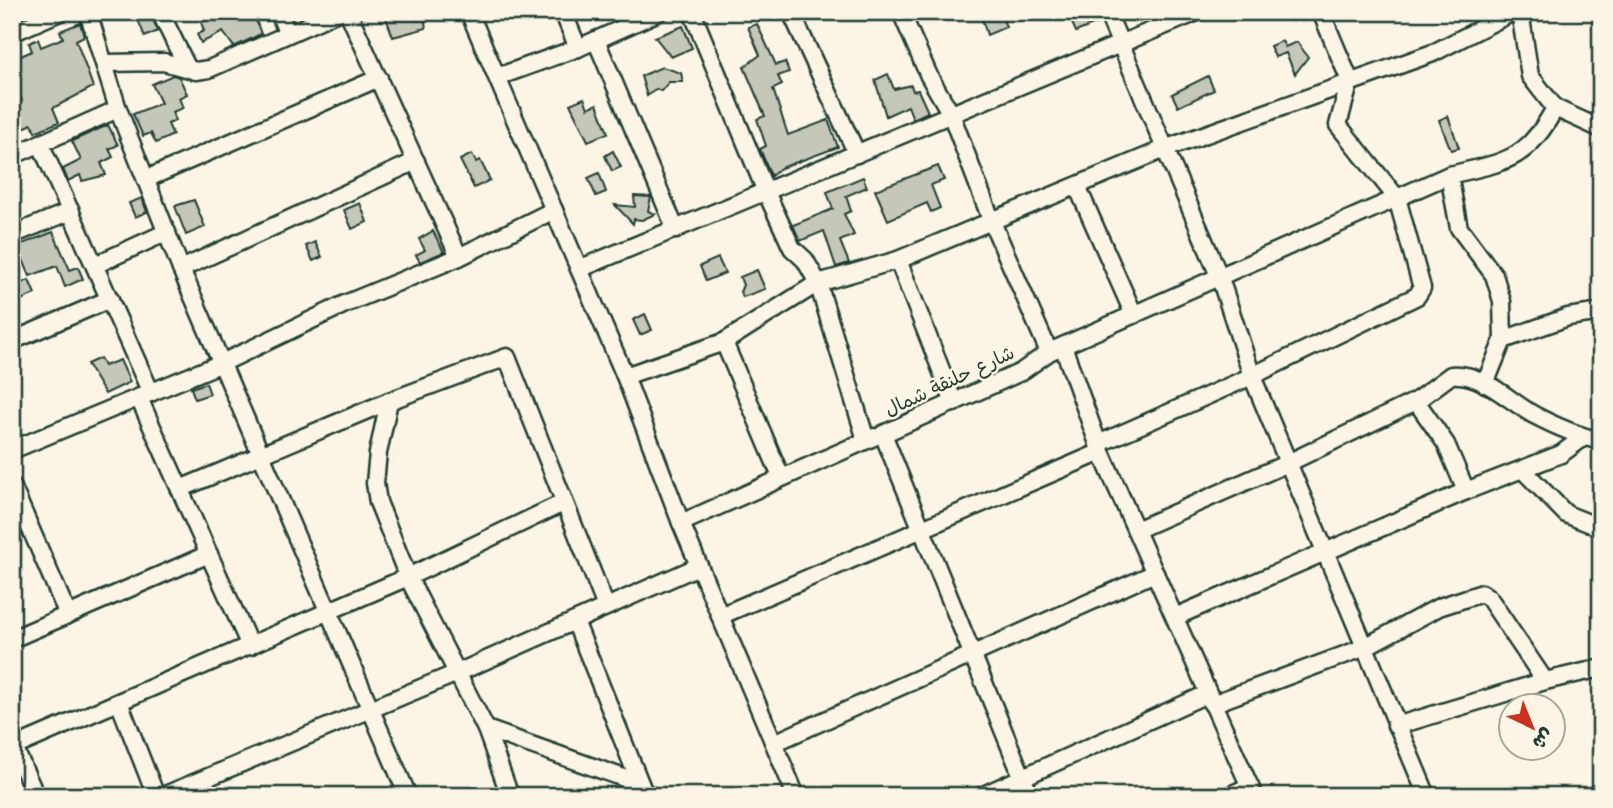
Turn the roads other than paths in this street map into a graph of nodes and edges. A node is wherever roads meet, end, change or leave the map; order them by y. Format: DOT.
graph roads {
  1 [pos="60,12"];
  2 [pos="88,12"];
  3 [pos="160,12"];
  4 [pos="279,12"];
  5 [pos="338,12"];
  6 [pos="348,12"];
  7 [pos="469,12"];
  8 [pos="563,12"];
  9 [pos="692,12"];
  10 [pos="791,12"];
  11 [pos="901,12"];
  12 [pos="1107,12"];
  13 [pos="1197,12"];
  14 [pos="1321,12"];
  15 [pos="1513,12"];
  16 [pos="1520,12"];
  17 [pos="652,14"];
  18 [pos="12,33"];
  19 [pos="287,33"];
  20 [pos="596,40"];
  21 [pos="1122,45"];
  22 [pos="578,48"];
  23 [pos="106,63"];
  24 [pos="187,67"];
  25 [pos="497,77"];
  26 [pos="379,78"];
  27 [pos="1349,81"];
  28 [pos="1555,108"];
  29 [pos="118,109"];
  30 [pos="951,114"];
  31 [pos="1601,129"];
  32 [pos="40,143"];
  33 [pos="1167,148"];
  34 [pos="857,154"];
  35 [pos="12,156"];
  36 [pos="415,161"];
  37 [pos="1449,175"];
  38 [pos="146,179"];
  39 [pos="1077,186"];
  40 [pos="766,191"];
  41 [pos="1397,198"];
  42 [pos="71,211"];
  43 [pos="554,211"];
  44 [pos="992,222"];
  45 [pos="676,230"];
  46 [pos="167,232"];
  47 [pos="12,235"];
  48 [pos="459,257"];
  49 [pos="898,260"];
  50 [pos="95,265"];
  51 [pos="181,269"];
  52 [pos="579,269"];
  53 [pos="1220,278"];
  54 [pos="818,283"];
  55 [pos="110,299"];
  56 [pos="1601,313"];
  57 [pos="1134,315"];
  58 [pos="1503,340"];
  59 [pos="12,341"];
  60 [pos="724,342"];
  61 [pos="1056,349"];
  62 [pos="222,363"];
  63 [pos="625,376"];
  64 [pos="1252,376"];
  65 [pos="1485,384"];
  66 [pos="145,395"];
  67 [pos="389,401"];
  68 [pos="1416,401"];
  69 [pos="954,403"];
  70 [pos="883,434"];
  71 [pos="1584,437"];
  72 [pos="866,440"];
  73 [pos="1601,441"];
  74 [pos="1100,448"];
  75 [pos="12,450"];
  76 [pos="262,456"];
  77 [pos="1288,463"];
  78 [pos="1523,470"];
  79 [pos="781,477"];
  80 [pos="12,486"];
  81 [pos="180,489"];
  82 [pos="1466,491"];
  83 [pos="564,503"];
  84 [pos="681,523"];
  85 [pos="923,528"];
  86 [pos="1601,528"];
  87 [pos="1136,530"];
  88 [pos="1325,553"];
  89 [pos="209,554"];
  90 [pos="699,566"];
  91 [pos="1155,573"];
  92 [pos="408,577"];
  93 [pos="606,607"];
  94 [pos="330,611"];
  95 [pos="68,615"];
  96 [pos="720,616"];
  97 [pos="1175,617"];
  98 [pos="575,621"];
  99 [pos="12,639"];
  100 [pos="250,646"];
  101 [pos="1363,648"];
  102 [pos="974,654"];
  103 [pos="1601,668"];
  104 [pos="457,673"];
  105 [pos="1545,681"];
  106 [pos="1209,699"];
  107 [pos="120,702"];
  108 [pos="371,707"];
  109 [pos="1396,726"];
  110 [pos="486,729"];
  111 [pos="774,743"];
  112 [pos="13,745"];
  113 [pos="1022,778"];
  114 [pos="1252,791"];
  115 [pos="647,792"];
  116 [pos="36,796"];
  117 [pos="156,796"];
  118 [pos="163,796"];
  119 [pos="408,796"];
  120 [pos="510,796"];
  121 [pos="796,796"];
  122 [pos="981,796"];
  123 [pos="1030,796"];
  124 [pos="1228,796"];
  125 [pos="1427,796"];
  1 -- 18 [label="street"];
  2 -- 23 [label="street"];
  3 -- 24 [label="street"];
  4 -- 19 [label="street"];
  5 -- 19 [label="street"];
  6 -- 26 [label="street"];
  7 -- 25 [label="street"];
  8 -- 22 [label="street"];
  9 -- 40 [label="street"];
  10 -- 34 [label="street"];
  11 -- 30 [label="street"];
  12 -- 21 [label="street"];
  13 -- 21 [label="street"];
  14 -- 27 [label="street"];
  15 -- 27 [label="street"];
  16 -- 28 [label="street"];
  17 -- 20 [label="street"];
  19 -- 24 [label="street"];
  20 -- 22 [label="street"];
  20 -- 45 [label="street"];
  21 -- 30 [label="street"];
  21 -- 33 [label="street"];
  22 -- 25 [label="street"];
  23 -- 24 [label="street"];
  23 -- 29 [label="street"];
  25 -- 43 [label="street"];
  26 -- 36 [label="street"];
  26 -- 38 [label="street"];
  27 -- 33 [label="street"];
  27 -- 41 [label="street"];
  28 -- 31 [label="street"];
  28 -- 37 [label="street, شارع حلنقة شمال"];
  29 -- 32 [label="street"];
  29 -- 38 [label="street"];
  30 -- 34 [label="street"];
  30 -- 44 [label="street"];
  32 -- 35 [label="street"];
  32 -- 42 [label="street"];
  33 -- 39 [label="street"];
  33 -- 53 [label="street"];
  34 -- 40 [label="street"];
  36 -- 48 [label="street"];
  36 -- 51 [label="street"];
  37 -- 41 [label="street, شارع حلنقة شمال"];
  37 -- 58 [label="street"];
  38 -- 46 [label="street"];
  39 -- 44 [label="street"];
  39 -- 57 [label="street"];
  40 -- 45 [label="street"];
  40 -- 54 [label="street"];
  41 -- 53 [label="street, شارع حلنقة شمال"];
  41 -- 64 [label="street"];
  42 -- 47 [label="street"];
  42 -- 50 [label="street"];
  43 -- 48 [label="street"];
  43 -- 52 [label="street"];
  44 -- 49 [label="street"];
  44 -- 61 [label="street"];
  45 -- 52 [label="street"];
  46 -- 50 [label="street"];
  46 -- 51 [label="street"];
  48 -- 62 [label="street"];
  49 -- 54 [label="street"];
  49 -- 69 [label="street"];
  50 -- 55 [label="street"];
  51 -- 62 [label="street"];
  52 -- 63 [label="street"];
  53 -- 57 [label="street, شارع حلنقة شمال"];
  53 -- 64 [label="street"];
  54 -- 60 [label="street"];
  54 -- 72 [label="street"];
  55 -- 59 [label="street"];
  55 -- 66 [label="street"];
  56 -- 58 [label="street"];
  57 -- 61 [label="street, شارع حلنقة شمال"];
  58 -- 65 [label="street"];
  60 -- 63 [label="street"];
  60 -- 79 [label="street"];
  61 -- 69 [label="street, شارع حلنقة شمال"];
  61 -- 74 [label="street"];
  62 -- 66 [label="street"];
  62 -- 76 [label="street"];
  63 -- 84 [label="street"];
  64 -- 74 [label="street"];
  64 -- 77 [label="street"];
  65 -- 68 [label="street"];
  65 -- 71 [label="street"];
  66 -- 75 [label="street"];
  66 -- 81 [label="street"];
  67 -- 76 [label="street"];
  67 -- 83 [label="street"];
  67 -- 92 [label="street"];
  68 -- 77 [label="street"];
  68 -- 82 [label="street"];
  69 -- 70 [label="street, شارع حلنقة شمال"];
  70 -- 72 [label="street"];
  70 -- 85 [label="street, شارع حلنقة شمال"];
  71 -- 73 [label="street"];
  71 -- 78 [label="street"];
  72 -- 79 [label="street"];
  74 -- 85 [label="street"];
  74 -- 87 [label="street"];
  76 -- 81 [label="street"];
  76 -- 94 [label="street"];
  77 -- 87 [label="street"];
  77 -- 88 [label="street"];
  78 -- 82 [label="street"];
  78 -- 86 [label="street"];
  79 -- 84 [label="street"];
  80 -- 95 [label="street"];
  81 -- 89 [label="street"];
  82 -- 88 [label="street"];
  83 -- 92 [label="street"];
  83 -- 93 [label="street"];
  84 -- 90 [label="street"];
  85 -- 96 [label="street"];
  85 -- 102 [label="street, شارع حلنقة شمال"];
  87 -- 91 [label="street"];
  88 -- 97 [label="street"];
  88 -- 101 [label="street"];
  89 -- 95 [label="street"];
  89 -- 100 [label="street"];
  90 -- 93 [label="street"];
  90 -- 96 [label="street"];
  91 -- 97 [label="street"];
  91 -- 102 [label="street"];
  92 -- 94 [label="street"];
  92 -- 104 [label="street"];
  93 -- 98 [label="street"];
  94 -- 100 [label="street"];
  94 -- 108 [label="street"];
  95 -- 99 [label="street"];
  96 -- 111 [label="street"];
  97 -- 106 [label="street"];
  98 -- 104 [label="street"];
  98 -- 115 [label="street"];
  100 -- 107 [label="street"];
  101 -- 105 [label="street"];
  101 -- 106 [label="street"];
  101 -- 109 [label="street"];
  102 -- 111 [label="street"];
  102 -- 113 [label="street, شارع حلنقة شمال"];
  103 -- 105 [label="street"];
  104 -- 108 [label="street"];
  104 -- 110 [label="street"];
  105 -- 109 [label="street"];
  106 -- 113 [label="street"];
  106 -- 114 [label="street"];
  107 -- 112 [label="street"];
  107 -- 117 [label="street"];
  108 -- 118 [label="street"];
  108 -- 119 [label="street"];
  109 -- 125 [label="street"];
  110 -- 115 [label="street"];
  110 -- 120 [label="street"];
  111 -- 121 [label="street"];
  112 -- 116 [label="street"];
  113 -- 122 [label="street"];
  113 -- 123 [label="street, شارع حلنقة شمال"];
  114 -- 124 [label="street"];
}
